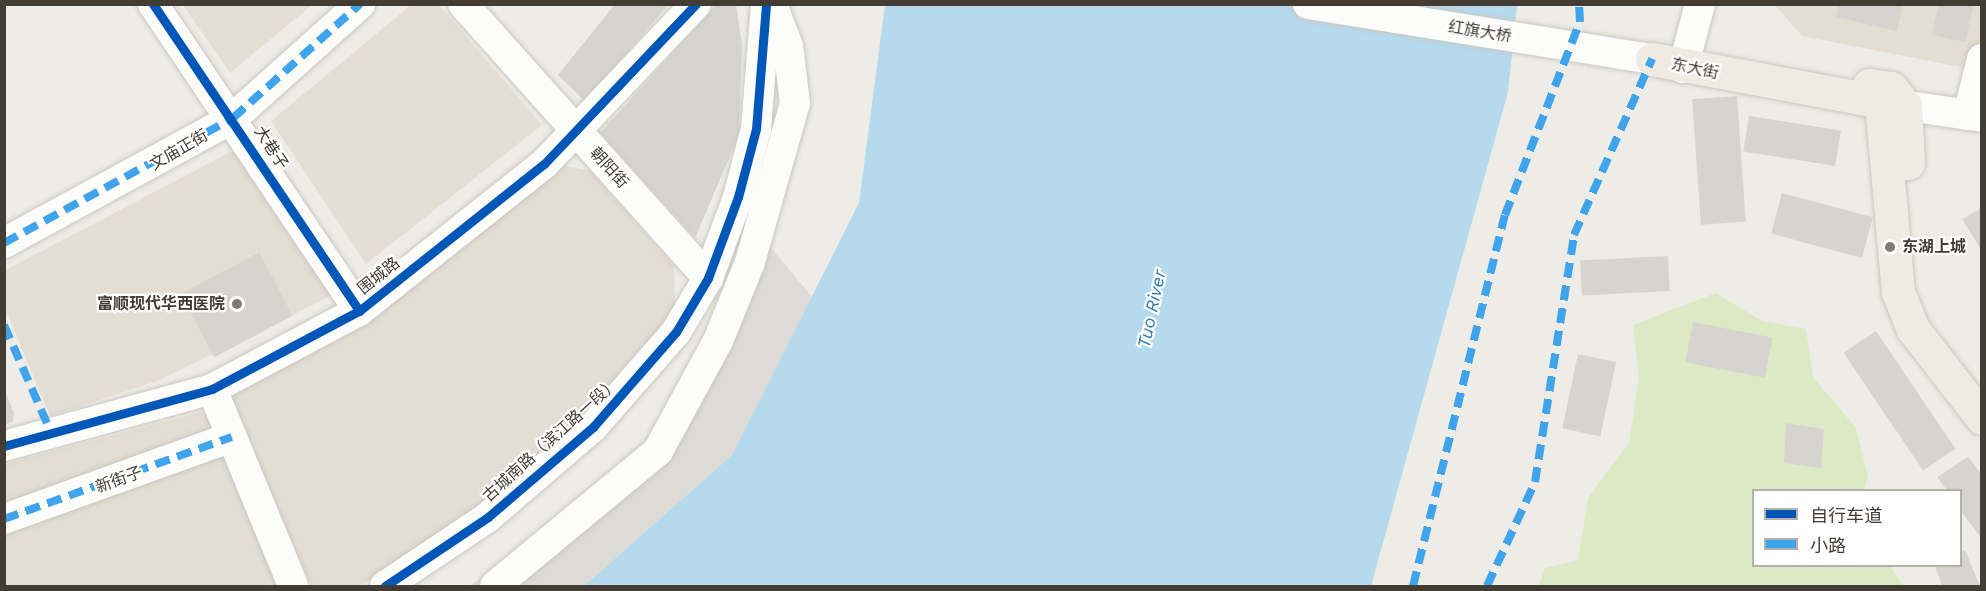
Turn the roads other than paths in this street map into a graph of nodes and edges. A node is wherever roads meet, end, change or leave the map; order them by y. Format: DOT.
graph roads {
  1 [pos="153,4"];
  2 [pos="360,4"];
  3 [pos="463,4"];
  4 [pos="696,4"];
  5 [pos="766,4"];
  6 [pos="772,4"];
  7 [pos="1308,4"];
  8 [pos="1700,4"];
  9 [pos="1652,59"];
  10 [pos="1982,59"];
  11 [pos="1685,61"];
  12 [pos="1893,103"];
  13 [pos="233,118"];
  14 [pos="1977,118"];
  15 [pos="576,131"];
  16 [pos="4,243"];
  17 [pos="708,278"];
  18 [pos="359,311"];
  19 [pos="1982,381"];
  20 [pos="212,389"];
  21 [pos="1982,418"];
  22 [pos="232,437"];
  23 [pos="4,446"];
  24 [pos="4,519"];
  25 [pos="293,586"];
  26 [pos="385,586"];
  27 [pos="495,586"];
  1 -- 13 [label="street, 大巷子"];
  2 -- 13 [label="street, 文庙正街"];
  3 -- 15 [label="street, 朝阳街"];
  4 -- 15 [label="street, 围城路"];
  5 -- 17 [label="street, 古城南路（滨江路一段）"];
  6 -- 27 [label="street"];
  7 -- 9 [label="street, 红旗大桥"];
  8 -- 11 [label="street"];
  9 -- 11 [label="main road, 东大街"];
  10 -- 14 [label="street"];
  11 -- 12 [label="main road, 东大街"];
  12 -- 14 [label="street"];
  12 -- 19 [label="main road"];
  12 -- 21 [label="main road"];
  13 -- 16 [label="street, 文庙正街"];
  13 -- 18 [label="street, 大巷子"];
  15 -- 17 [label="street, 朝阳街"];
  15 -- 18 [label="street, 围城路"];
  17 -- 26 [label="street, 古城南路（滨江路一段）"];
  18 -- 20 [label="street, 围城路"];
  20 -- 22 [label="street"];
  20 -- 23 [label="street, 围城路"];
  22 -- 24 [label="street, 新街子"];
  22 -- 25 [label="street"];
}
